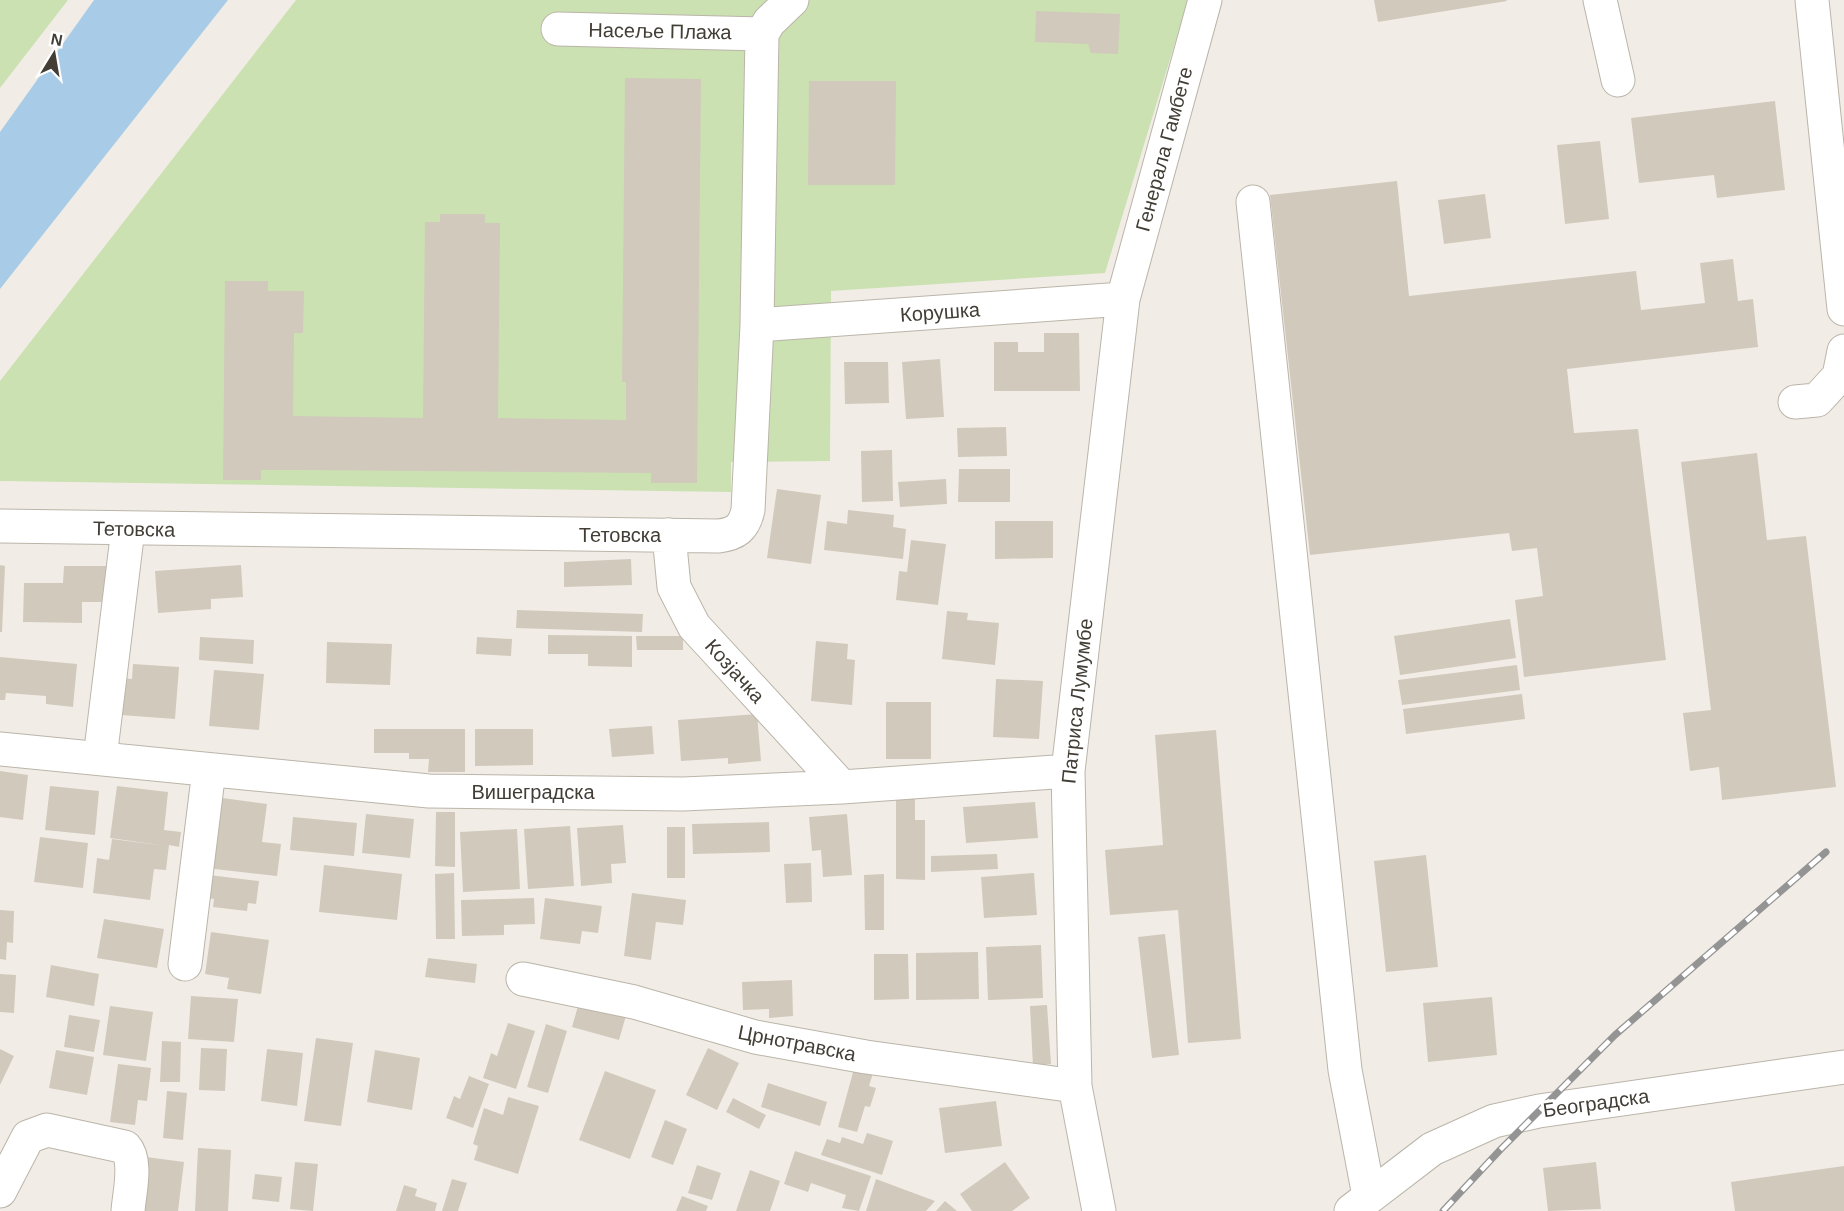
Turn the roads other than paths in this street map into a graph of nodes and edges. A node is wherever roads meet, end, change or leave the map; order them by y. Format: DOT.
graph roads {
  1 [pos="792,0"];
  2 [pos="1205,0"];
  3 [pos="1600,0"];
  4 [pos="1812,0"];
  5 [pos="558,29"];
  6 [pos="762,34"];
  7 [pos="1618,80"];
  8 [pos="1253,202"];
  9 [pos="1123,299"];
  10 [pos="1844,309"];
  11 [pos="757,325"];
  12 [pos="1844,351"];
  13 [pos="1795,402"];
  14 [pos="0,526"];
  15 [pos="128,529"];
  16 [pos="669,535"];
  17 [pos="0,748"];
  18 [pos="100,758"];
  19 [pos="209,770"];
  20 [pos="1068,771"];
  21 [pos="842,787"];
  22 [pos="185,964"];
  23 [pos="523,979"];
  24 [pos="1844,1067"];
  25 [pos="1075,1086"];
  26 [pos="0,1191"];
  27 [pos="1360,1203"];
  28 [pos="128,1211"];
  29 [pos="1099,1211"];
  1 -- 6 [label="street"];
  2 -- 9 [label="street, Генерала Гамбете"];
  3 -- 7 [label="street"];
  4 -- 10 [label="street"];
  5 -- 6 [label="street, Насеље Плажа"];
  6 -- 11 [label="street, Тетовска"];
  8 -- 27 [label="street"];
  9 -- 11 [label="street, Корушка"];
  9 -- 20 [label="street, Патриса Лумумбе"];
  11 -- 16 [label="street, Тетовска"];
  12 -- 13 [label="street"];
  14 -- 15 [label="street, Тетовска"];
  15 -- 16 [label="street, Тетовска"];
  15 -- 18 [label="street"];
  16 -- 21 [label="street, Козјачка"];
  17 -- 18 [label="street, Вишеградска"];
  18 -- 19 [label="street, Вишеградска"];
  19 -- 21 [label="street, Вишеградска"];
  19 -- 22 [label="street"];
  20 -- 21 [label="street, Вишеградска"];
  20 -- 25 [label="street, Патриса Лумумбе"];
  23 -- 25 [label="street, Црнотравска"];
  24 -- 27 [label="street, Београдска"];
  25 -- 29 [label="street, Патриса Лумумбе"];
  26 -- 28 [label="street"];
}
